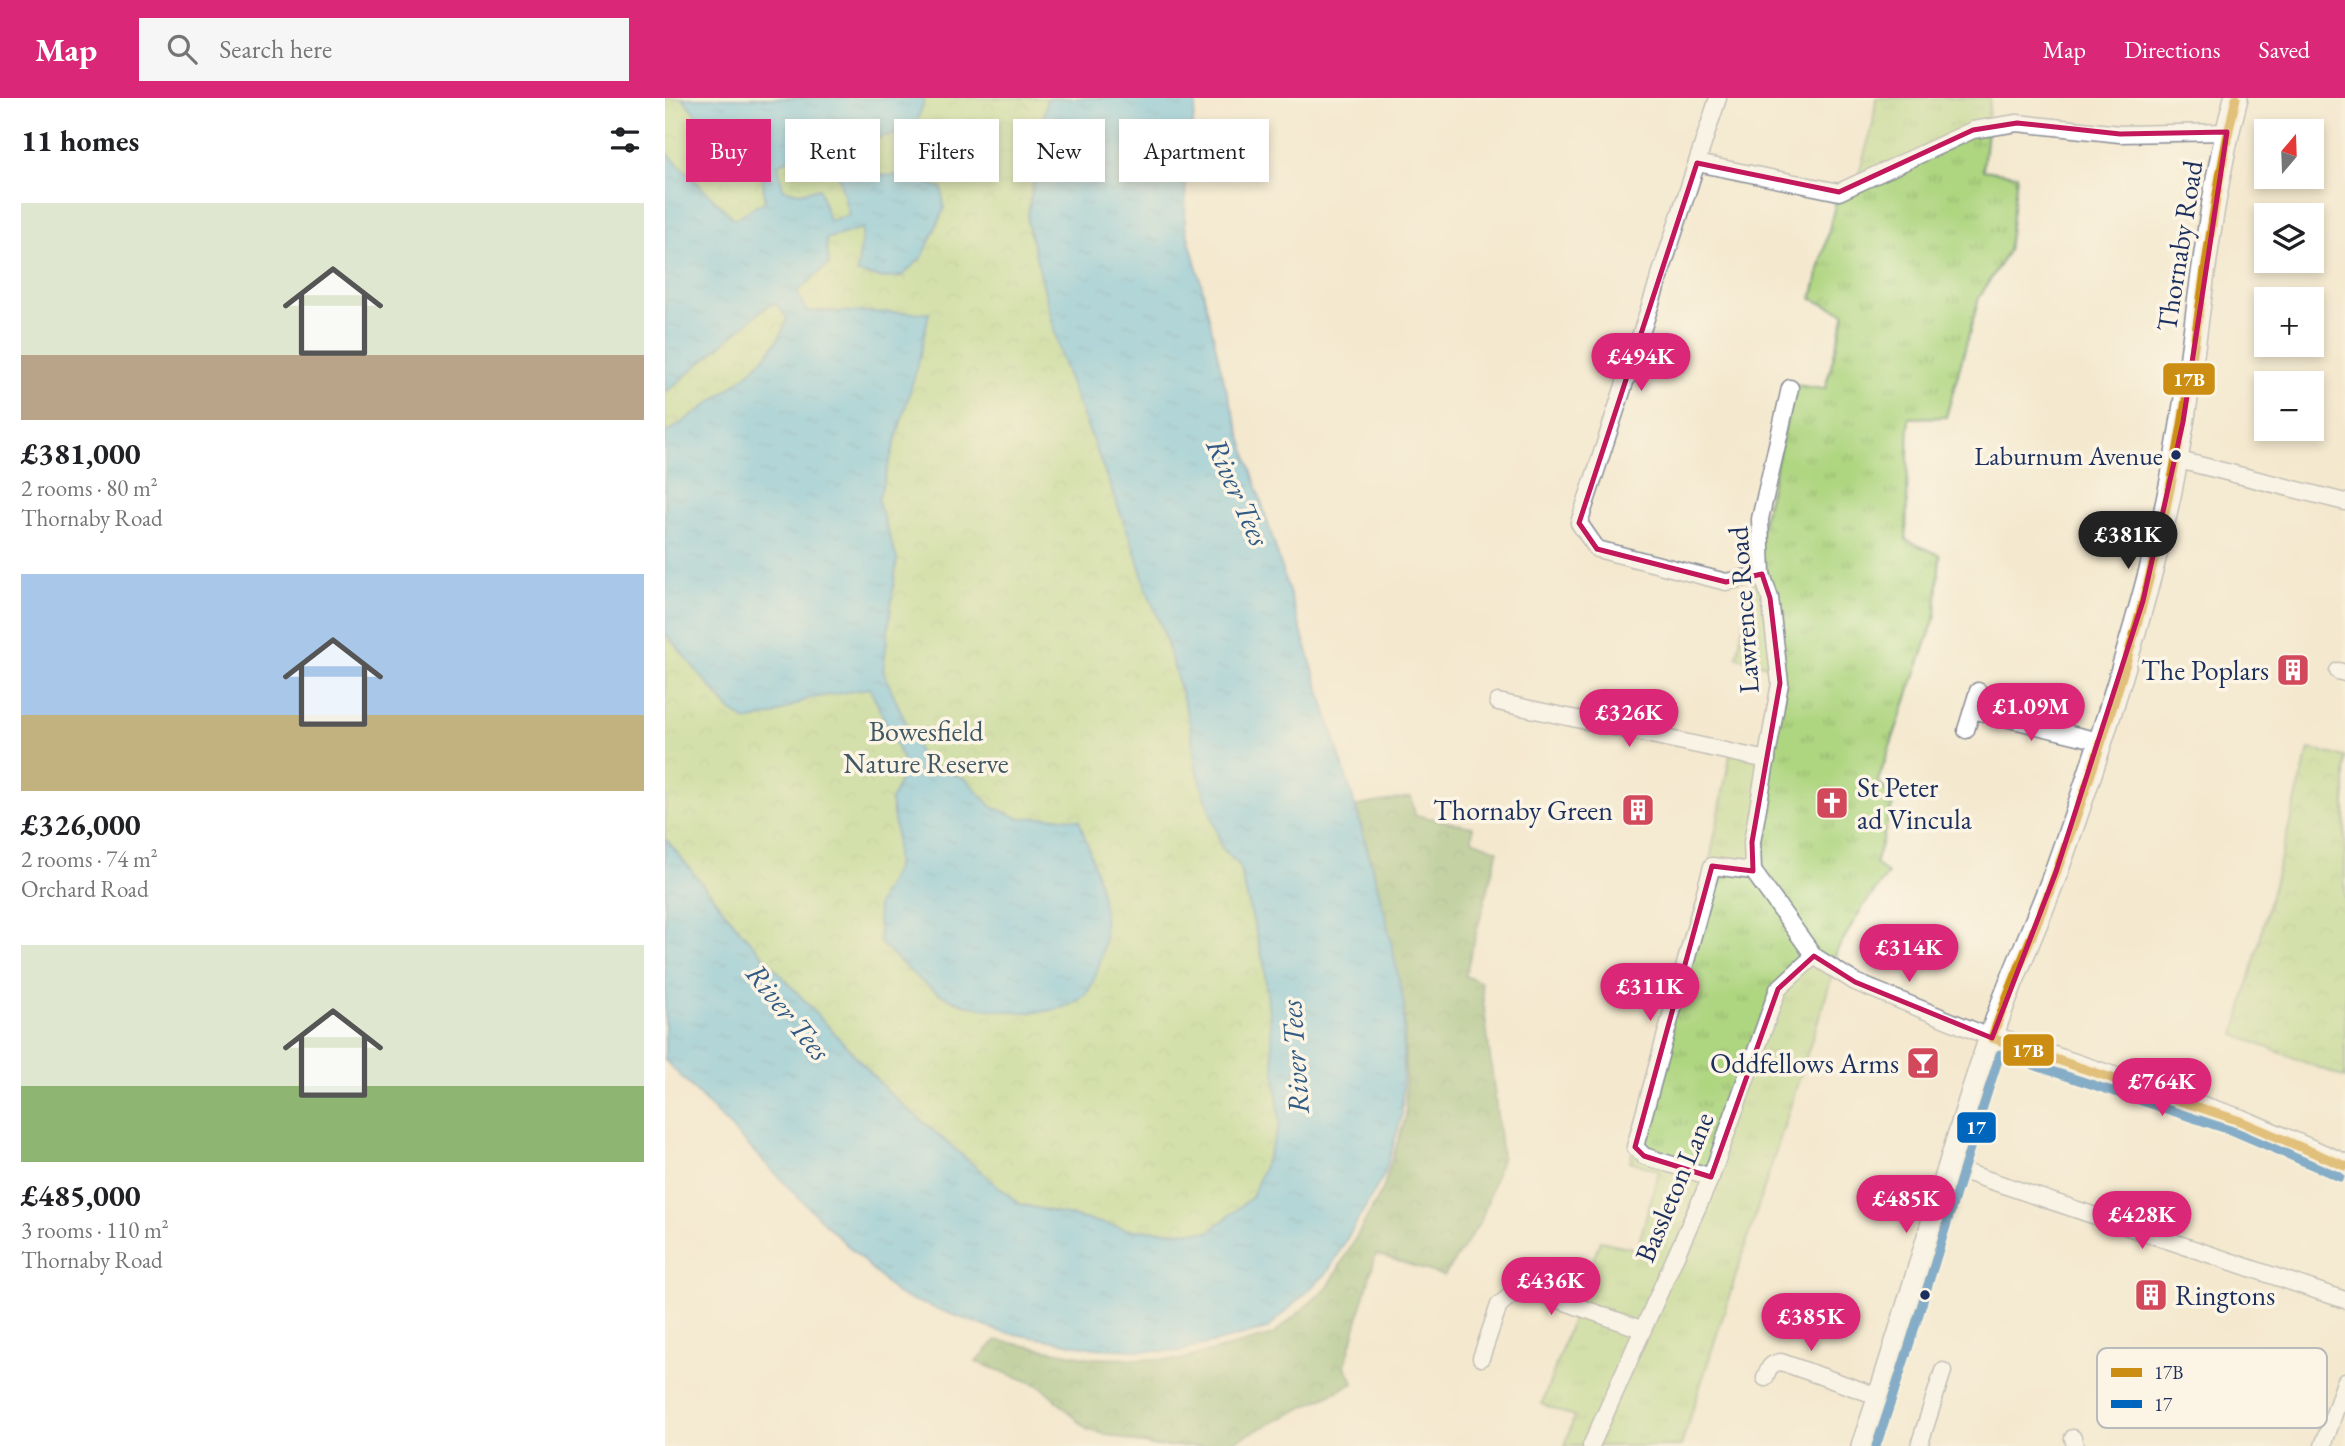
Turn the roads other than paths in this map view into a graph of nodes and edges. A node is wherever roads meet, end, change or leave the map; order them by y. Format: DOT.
graph roads {
  1 [pos="1719,98"];
  2 [pos="2236,98"];
  3 [pos="2227,132"];
  4 [pos="1697,163"];
  5 [pos="1790,388"];
  6 [pos="2175,459"];
  7 [pos="2345,502"];
  8 [pos="1762,574"];
  9 [pos="1977,691"];
  10 [pos="1498,702"];
  11 [pos="1972,710"];
  12 [pos="1966,730"];
  13 [pos="2099,741"];
  14 [pos="1767,760"];
  15 [pos="1753,871"];
  16 [pos="1814,956"];
  17 [pos="1991,1038"];
  18 [pos="2345,1166"];
  19 [pos="1950,1167"];
  20 [pos="1711,1177"];
  21 [pos="2345,1300"];
  22 [pos="1641,1329"];
  23 [pos="1481,1357"];
  24 [pos="1943,1371"];
  25 [pos="1765,1378"];
  26 [pos="2345,1382"];
  27 [pos="1880,1397"];
  28 [pos="1591,1446"];
  29 [pos="1863,1446"];
  30 [pos="1919,1446"];
  31 [pos="2323,1446"];
  1 -- 4 [label="street"];
  2 -- 3 [label="street, Thornaby Road"];
  3 -- 4 [label="street"];
  3 -- 6 [label="street, Thornaby Road"];
  4 -- 8 [label="street"];
  5 -- 8 [label="street, Lawrence Road"];
  6 -- 7 [label="street"];
  6 -- 13 [label="street, Thornaby Road"];
  8 -- 14 [label="street, Lawrence Road"];
  9 -- 11 [label="street"];
  10 -- 14 [label="street"];
  11 -- 12 [label="street"];
  11 -- 13 [label="street"];
  13 -- 17 [label="street, Thornaby Road"];
  14 -- 15 [label="street, Lawrence Road"];
  15 -- 16 [label="street"];
  15 -- 20 [label="street"];
  16 -- 17 [label="street"];
  16 -- 20 [label="street, Bassleton Lane"];
  17 -- 18 [label="street"];
  17 -- 19 [label="street, Thornaby Road"];
  19 -- 21 [label="street"];
  19 -- 27 [label="street, Thornaby Road"];
  20 -- 22 [label="street, Bassleton Lane"];
  22 -- 23 [label="street"];
  22 -- 28 [label="street, Bassleton Lane"];
  24 -- 30 [label="street"];
  25 -- 27 [label="street"];
  26 -- 31 [label="street"];
  27 -- 29 [label="street, Thornaby Road"];
}
